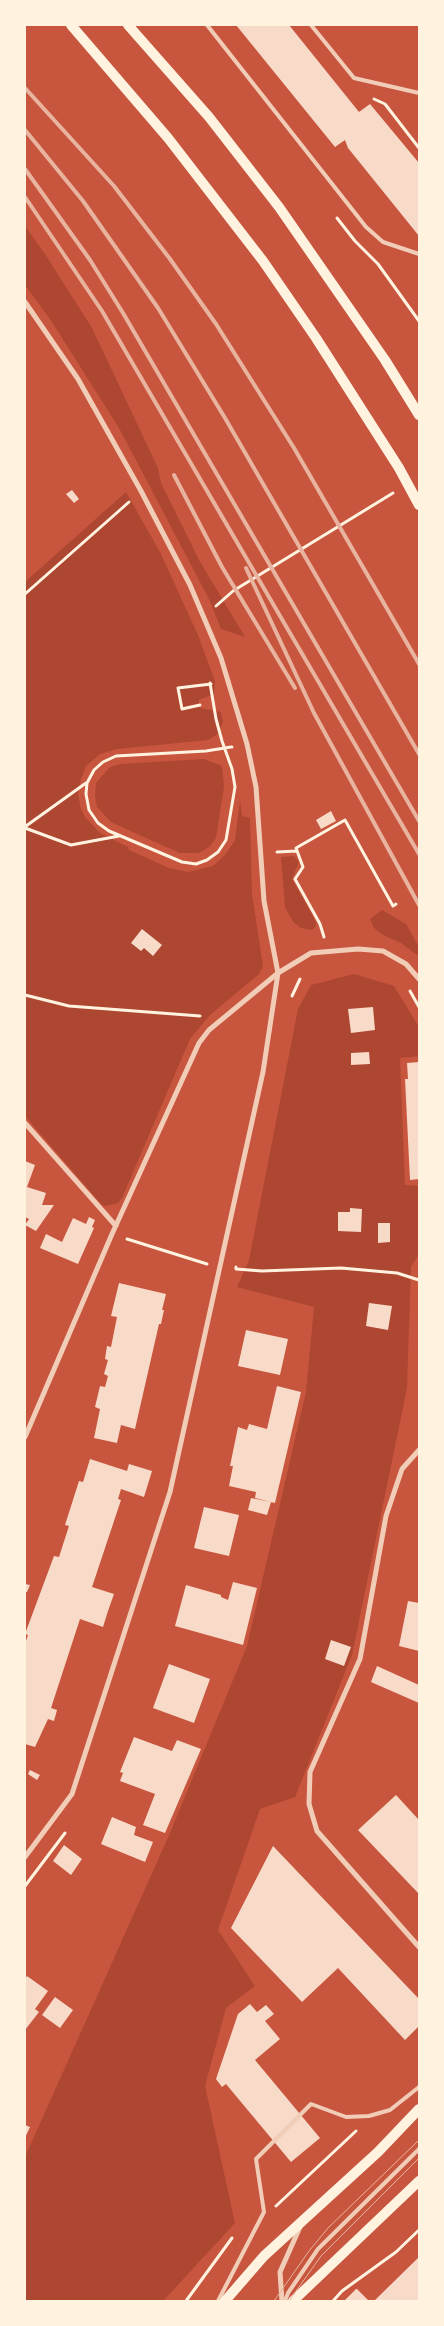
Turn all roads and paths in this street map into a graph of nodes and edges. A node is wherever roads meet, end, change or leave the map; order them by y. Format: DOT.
graph roads {
  1 [pos="71,25"];
  2 [pos="128,25"];
  3 [pos="207,25"];
  4 [pos="312,25"];
  5 [pos="419,93"];
  6 [pos="419,254"];
  7 [pos="25,302"];
  8 [pos="419,415"];
  9 [pos="141,492"];
  10 [pos="395,492"];
  11 [pos="419,505"];
  12 [pos="25,594"];
  13 [pos="213,610"];
  14 [pos="209,676"];
  15 [pos="210,684"];
  16 [pos="200,705"];
  17 [pos="247,744"];
  18 [pos="86,783"];
  19 [pos="26,827"];
  20 [pos="119,836"];
  21 [pos="296,851"];
  22 [pos="277,852"];
  23 [pos="396,904"];
  24 [pos="324,938"];
  25 [pos="306,972"];
  26 [pos="278,973"];
  27 [pos="419,979"];
  28 [pos="406,984"];
  29 [pos="25,995"];
  30 [pos="291,1002"];
  31 [pos="419,1007"];
  32 [pos="221,1018"];
  33 [pos="25,1123"];
  34 [pos="116,1226"];
  35 [pos="112,1234"];
  36 [pos="206,1254"];
  37 [pos="238,1259"];
  38 [pos="419,1280"];
  39 [pos="25,1437"];
  40 [pos="419,1450"];
  41 [pos="25,1857"];
  42 [pos="419,1947"];
  43 [pos="419,2087"];
  44 [pos="419,2109"];
  45 [pos="360,2128"];
  46 [pos="419,2149"];
  47 [pos="419,2181"];
  48 [pos="279,2204"];
  49 [pos="303,2220"];
  50 [pos="419,2230"];
  51 [pos="233,2236"];
  52 [pos="186,2301"];
  53 [pos="218,2301"];
  54 [pos="224,2301"];
  55 [pos="283,2301"];
  56 [pos="293,2301"];
  57 [pos="333,2301"];
  1 -- 11 [label="main road"];
  2 -- 8 [label="main road"];
  3 -- 6 [label="lane"];
  4 -- 5 [label="lane"];
  7 -- 9 [label="street"];
  9 -- 12 [label="path"];
  9 -- 17 [label="street"];
  10 -- 13 [label="path"];
  14 -- 15 [label="path"];
  15 -- 16 [label="path"];
  15 -- 20 [label="path"];
  17 -- 18 [label="path"];
  17 -- 26 [label="street"];
  18 -- 19 [label="path"];
  18 -- 20 [label="path"];
  19 -- 20 [label="path"];
  21 -- 22 [label="path"];
  21 -- 23 [label="path"];
  21 -- 24 [label="path"];
  25 -- 30 [label="path"];
  26 -- 27 [label="street"];
  26 -- 32 [label="street"];
  26 -- 41 [label="street"];
  28 -- 31 [label="path"];
  29 -- 32 [label="path"];
  32 -- 34 [label="street"];
  33 -- 34 [label="street"];
  34 -- 35 [label="street"];
  35 -- 36 [label="path"];
  35 -- 39 [label="street"];
  37 -- 38 [label="path"];
  40 -- 42 [label="street"];
  43 -- 53 [label="lane"];
  44 -- 49 [label="main road"];
  45 -- 48 [label="path"];
  46 -- 55 [label="lane"];
  47 -- 56 [label="main road"];
  49 -- 54 [label="main road"];
  49 -- 55 [label="street"];
  50 -- 57 [label="path"];
  51 -- 52 [label="path"];
}
